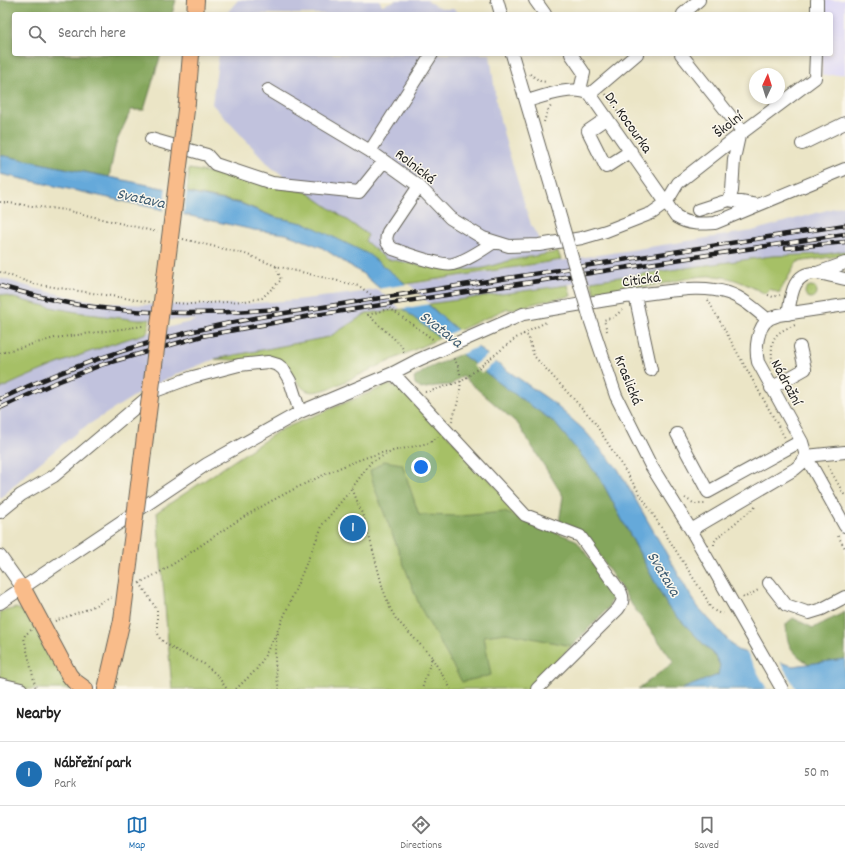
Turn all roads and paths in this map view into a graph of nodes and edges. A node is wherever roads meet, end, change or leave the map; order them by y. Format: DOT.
graph roads {
  1 [pos="196,0"];
  2 [pos="497,0"];
  3 [pos="535,0"];
  4 [pos="699,0"];
  5 [pos="817,0"];
  6 [pos="195,12"];
  7 [pos="500,12"];
  8 [pos="543,12"];
  9 [pos="685,12"];
  10 [pos="817,12"];
  11 [pos="191,56"];
  12 [pos="431,56"];
  13 [pos="513,56"];
  14 [pos="572,56"];
  15 [pos="635,56"];
  16 [pos="682,56"];
  17 [pos="816,56"];
  18 [pos="600,85"];
  19 [pos="268,90"];
  20 [pos="585,92"];
  21 [pos="526,101"];
  22 [pos="607,118"];
  23 [pos="623,119"];
  24 [pos="845,123"];
  25 [pos="741,134"];
  26 [pos="151,139"];
  27 [pos="802,144"];
  28 [pos="370,151"];
  29 [pos="630,151"];
  30 [pos="384,161"];
  31 [pos="845,169"];
  32 [pos="419,186"];
  33 [pos="729,200"];
  34 [pos="0,202"];
  35 [pos="666,203"];
  36 [pos="758,205"];
  37 [pos="698,210"];
  38 [pos="163,234"];
  39 [pos="178,238"];
  40 [pos="494,242"];
  41 [pos="845,264"];
  42 [pos="276,266"];
  43 [pos="0,272"];
  44 [pos="817,273"];
  45 [pos="845,279"];
  46 [pos="635,296"];
  47 [pos="704,297"];
  48 [pos="155,302"];
  49 [pos="168,303"];
  50 [pos="845,305"];
  51 [pos="622,310"];
  52 [pos="788,314"];
  53 [pos="552,319"];
  54 [pos="768,320"];
  55 [pos="796,325"];
  56 [pos="143,326"];
  57 [pos="523,334"];
  58 [pos="608,335"];
  59 [pos="800,347"];
  60 [pos="0,353"];
  61 [pos="414,362"];
  62 [pos="772,363"];
  63 [pos="651,370"];
  64 [pos="393,373"];
  65 [pos="462,381"];
  66 [pos="771,388"];
  67 [pos="413,394"];
  68 [pos="300,412"];
  69 [pos="447,432"];
  70 [pos="677,434"];
  71 [pos="801,441"];
  72 [pos="790,447"];
  73 [pos="392,451"];
  74 [pos="845,452"];
  75 [pos="806,456"];
  76 [pos="352,488"];
  77 [pos="682,496"];
  78 [pos="710,502"];
  79 [pos="761,502"];
  80 [pos="0,512"];
  81 [pos="691,530"];
  82 [pos="841,530"];
  83 [pos="845,548"];
  84 [pos="714,550"];
  85 [pos="0,556"];
  86 [pos="140,583"];
  87 [pos="133,586"];
  88 [pos="764,586"];
  89 [pos="22,587"];
  90 [pos="112,597"];
  91 [pos="845,597"];
  92 [pos="744,598"];
  93 [pos="0,603"];
  94 [pos="723,614"];
  95 [pos="42,625"];
  96 [pos="279,628"];
  97 [pos="432,657"];
  98 [pos="0,684"];
  99 [pos="21,689"];
  100 [pos="36,689"];
  101 [pos="85,689"];
  102 [pos="106,689"];
  103 [pos="227,689"];
  104 [pos="236,689"];
  105 [pos="279,689"];
  106 [pos="422,689"];
  107 [pos="451,689"];
  108 [pos="537,689"];
  109 [pos="782,689"];
  1 -- 6 [label="main road"];
  2 -- 7 [label="street"];
  3 -- 8 [label="street"];
  4 -- 9 [label="street"];
  5 -- 10 [label="street"];
  11 -- 102 [label="main road, bridge"];
  12 -- 28 [label="street"];
  13 -- 21 [label="street, Kraslická"];
  14 -- 20 [label="street"];
  15 -- 18 [label="street"];
  16 -- 25 [label="street"];
  17 -- 25 [label="street, Školní"];
  18 -- 20 [label="street"];
  18 -- 23 [label="path"];
  19 -- 28 [label="street, Rolnická"];
  20 -- 21 [label="street"];
  20 -- 22 [label="street, Dr. Kocourka"];
  21 -- 81 [label="street, Kraslická, bridge"];
  22 -- 29 [label="street, Dr. Kocourka"];
  22 -- 29 [label="street"];
  24 -- 27 [label="street"];
  25 -- 33 [label="street"];
  25 -- 35 [label="street, Školní"];
  26 -- 30 [label="street"];
  28 -- 30 [label="street, Rolnická"];
  29 -- 35 [label="street, Dr. Kocourka"];
  30 -- 32 [label="street, Rolnická"];
  31 -- 36 [label="street, Dr. Kocourka"];
  32 -- 40 [label="street, Rolnická"];
  32 -- 40 [label="street"];
  33 -- 36 [label="street"];
  33 -- 37 [label="street"];
  34 -- 38 [label="path"];
  35 -- 36 [label="street, Dr. Kocourka"];
  35 -- 40 [label="street, Rolnická"];
  39 -- 42 [label="path"];
  41 -- 44 [label="street"];
  42 -- 49 [label="path"];
  42 -- 61 [label="path"];
  43 -- 48 [label="path"];
  44 -- 45 [label="street"];
  44 -- 52 [label="street"];
  46 -- 54 [label="street, Citická"];
  46 -- 61 [label="street, Citická, bridge"];
  46 -- 63 [label="street"];
  47 -- 72 [label="path"];
  50 -- 52 [label="street"];
  51 -- 58 [label="path"];
  52 -- 54 [label="street"];
  53 -- 57 [label="path"];
  54 -- 66 [label="street, Nádražní"];
  55 -- 62 [label="path"];
  56 -- 60 [label="path"];
  57 -- 65 [label="path"];
  57 -- 94 [label="path"];
  59 -- 66 [label="street"];
  61 -- 64 [label="street, Citická"];
  64 -- 67 [label="street"];
  64 -- 68 [label="street, Citická"];
  65 -- 67 [label="path"];
  65 -- 69 [label="path"];
  66 -- 71 [label="street, Nádražní"];
  67 -- 69 [label="street"];
  68 -- 80 [label="street"];
  68 -- 89 [label="street, Citická"];
  69 -- 73 [label="path"];
  69 -- 108 [label="street"];
  70 -- 72 [label="street"];
  71 -- 72 [label="street"];
  71 -- 75 [label="street, Nádražní"];
  73 -- 76 [label="path"];
  73 -- 86 [label="path"];
  74 -- 75 [label="street"];
  75 -- 81 [label="street"];
  75 -- 82 [label="street, Nádražní"];
  76 -- 96 [label="path"];
  76 -- 97 [label="path"];
  77 -- 78 [label="path"];
  79 -- 84 [label="path"];
  81 -- 109 [label="street, Kraslická"];
  82 -- 83 [label="path"];
  85 -- 89 [label="street"];
  86 -- 87 [label="path"];
  86 -- 103 [label="path"];
  88 -- 91 [label="street"];
  88 -- 92 [label="path"];
  89 -- 93 [label="street, Citická"];
  89 -- 95 [label="main road"];
  90 -- 95 [label="path"];
  95 -- 100 [label="path"];
  95 -- 101 [label="main road"];
  96 -- 104 [label="path"];
  96 -- 105 [label="path"];
  97 -- 106 [label="path"];
  97 -- 107 [label="path"];
  98 -- 99 [label="street"];
}
